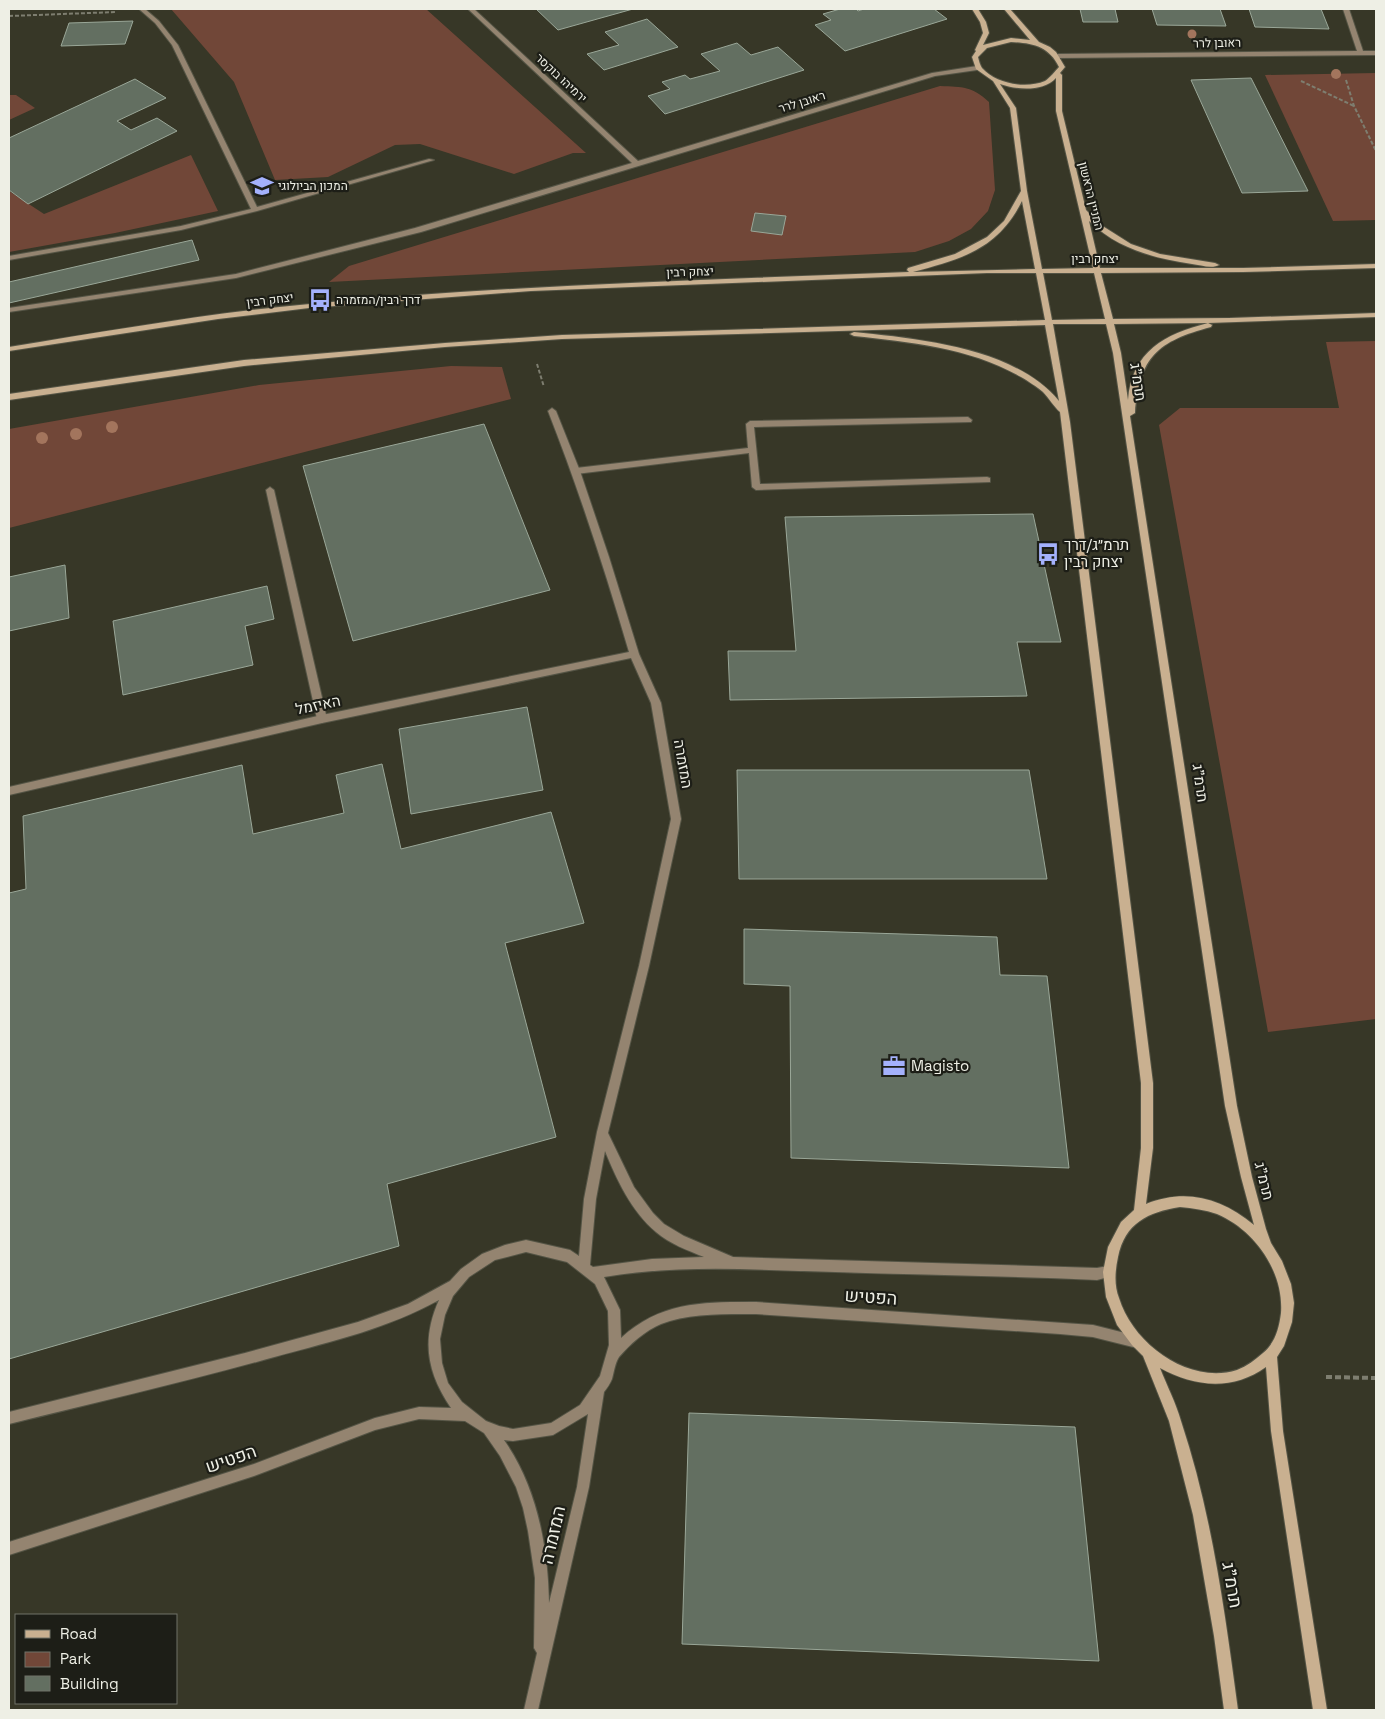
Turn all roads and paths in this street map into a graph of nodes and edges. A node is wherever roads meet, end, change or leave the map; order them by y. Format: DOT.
graph roads {
  1 [pos="471,9"];
  2 [pos="975,9"];
  3 [pos="1007,9"];
  4 [pos="1346,9"];
  5 [pos="143,10"];
  6 [pos="9,16"];
  7 [pos="1037,44"];
  8 [pos="977,52"];
  9 [pos="1338,52"];
  10 [pos="1360,52"];
  11 [pos="1376,53"];
  12 [pos="1058,56"];
  13 [pos="977,68"];
  14 [pos="1058,75"];
  15 [pos="996,82"];
  16 [pos="1376,152"];
  17 [pos="431,160"];
  18 [pos="636,163"];
  19 [pos="1024,191"];
  20 [pos="254,210"];
  21 [pos="1082,210"];
  22 [pos="9,258"];
  23 [pos="1376,266"];
  24 [pos="1040,270"];
  25 [pos="1243,270"];
  26 [pos="1097,271"];
  27 [pos="887,275"];
  28 [pos="9,310"];
  29 [pos="1376,315"];
  30 [pos="1230,320"];
  31 [pos="1049,322"];
  32 [pos="1110,322"];
  33 [pos="798,330"];
  34 [pos="530,339"];
  35 [pos="9,349"];
  36 [pos="9,397"];
  37 [pos="552,411"];
  38 [pos="968,420"];
  39 [pos="1066,422"];
  40 [pos="1131,439"];
  41 [pos="752,450"];
  42 [pos="576,471"];
  43 [pos="987,480"];
  44 [pos="270,490"];
  45 [pos="634,654"];
  46 [pos="322,719"];
  47 [pos="9,791"];
  48 [pos="603,1132"];
  49 [pos="1139,1214"];
  50 [pos="1266,1246"];
  51 [pos="734,1263"];
  52 [pos="584,1264"];
  53 [pos="1108,1272"];
  54 [pos="593,1273"];
  55 [pos="452,1287"];
  56 [pos="1137,1342"];
  57 [pos="615,1353"];
  58 [pos="1149,1354"];
  59 [pos="1271,1356"];
  60 [pos="1326,1377"];
  61 [pos="1376,1378"];
  62 [pos="598,1393"];
  63 [pos="464,1415"];
  64 [pos="9,1418"];
  65 [pos="489,1429"];
  66 [pos="9,1549"];
  67 [pos="538,1684"];
  68 [pos="531,1710"];
  69 [pos="1231,1710"];
  70 [pos="1320,1710"];
  1 -- 18 [label="street, ירמיהו בוקסר"];
  2 -- 8 [label="main road"];
  3 -- 7 [label="main road"];
  4 -- 10 [label="street"];
  5 -- 6 [label="path"];
  5 -- 20 [label="street"];
  7 -- 8 [label="main road"];
  7 -- 12 [label="main road"];
  8 -- 13 [label="main road"];
  9 -- 10 [label="street, ראובן לרר"];
  9 -- 12 [label="street, ראובן לרר"];
  9 -- 16 [label="path"];
  10 -- 11 [label="street, ראובן לרר"];
  12 -- 14 [label="main road, המניין הראשון"];
  13 -- 15 [label="main road"];
  13 -- 18 [label="street, ראובן לרר"];
  14 -- 15 [label="main road"];
  14 -- 21 [label="main road, המניין הראשון"];
  15 -- 19 [label="main road"];
  17 -- 20 [label="street"];
  18 -- 28 [label="street, ראובן לרר"];
  19 -- 24 [label="main road"];
  19 -- 27 [label="main road"];
  20 -- 22 [label="street"];
  21 -- 25 [label="main road"];
  21 -- 26 [label="main road, המניין הראשון"];
  23 -- 25 [label="main road, יצחק רבין"];
  24 -- 26 [label="main road, יצחק רבין"];
  24 -- 27 [label="main road, יצחק רבין"];
  24 -- 31 [label="main road"];
  25 -- 26 [label="main road, יצחק רבין"];
  26 -- 32 [label="main road, המניין הראשון"];
  27 -- 35 [label="main road, יצחק רבין"];
  29 -- 30 [label="main road"];
  30 -- 32 [label="main road"];
  30 -- 40 [label="main road"];
  31 -- 32 [label="main road"];
  31 -- 33 [label="main road"];
  31 -- 39 [label="main road"];
  32 -- 40 [label="main road, תרמ\"ג"];
  33 -- 34 [label="main road"];
  33 -- 39 [label="main road"];
  34 -- 36 [label="main road"];
  34 -- 37 [label="path"];
  37 -- 42 [label="street, המזמרה"];
  38 -- 41 [label="street"];
  39 -- 49 [label="main road"];
  40 -- 50 [label="main road, תרמ\"ג"];
  41 -- 42 [label="street"];
  41 -- 43 [label="street"];
  42 -- 45 [label="street, המזמרה"];
  44 -- 46 [label="street"];
  45 -- 46 [label="street, האיזמל"];
  45 -- 48 [label="street, המזמרה"];
  46 -- 47 [label="street, האיזמל"];
  48 -- 51 [label="street"];
  48 -- 52 [label="street, המזמרה"];
  49 -- 50 [label="main road"];
  49 -- 53 [label="main road"];
  50 -- 59 [label="main road"];
  51 -- 53 [label="street, הפטיש"];
  51 -- 54 [label="street, הפטיש"];
  52 -- 54 [label="street"];
  52 -- 55 [label="street"];
  53 -- 56 [label="main road"];
  54 -- 57 [label="street"];
  55 -- 63 [label="street"];
  55 -- 64 [label="street"];
  56 -- 57 [label="street, הפטיש"];
  56 -- 58 [label="main road"];
  57 -- 62 [label="street"];
  58 -- 59 [label="main road"];
  58 -- 69 [label="main road, תרמ\"ג"];
  59 -- 70 [label="main road"];
  60 -- 61 [label="path"];
  62 -- 65 [label="street"];
  62 -- 67 [label="street, המזמרה"];
  63 -- 65 [label="street"];
  63 -- 66 [label="street, הפטיש"];
  65 -- 67 [label="street, המזמרה"];
  67 -- 68 [label="street, המזמרה"];
}
